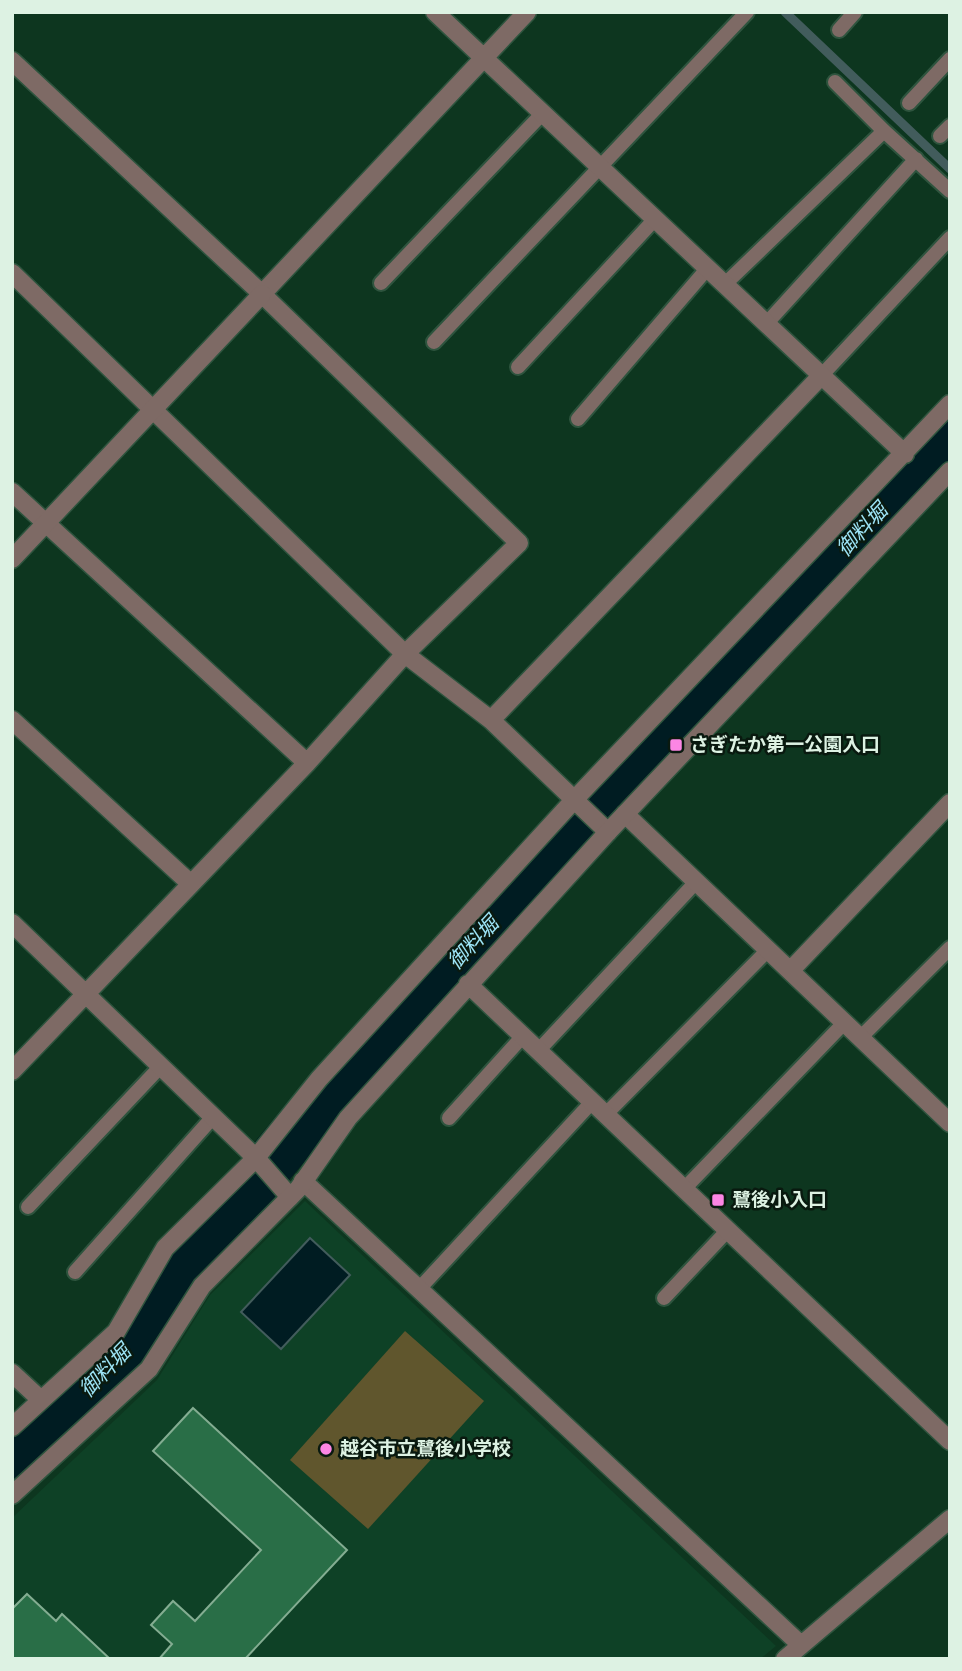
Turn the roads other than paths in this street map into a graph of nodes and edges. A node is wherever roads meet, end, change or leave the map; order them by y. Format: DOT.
graph roads {
  1 [pos="435,12"];
  2 [pos="527,12"];
  3 [pos="747,12"];
  4 [pos="855,12"];
  5 [pos="839,30"];
  6 [pos="484,59"];
  7 [pos="950,59"];
  8 [pos="14,67"];
  9 [pos="835,82"];
  10 [pos="909,103"];
  11 [pos="542,114"];
  12 [pos="884,131"];
  13 [pos="916,159"];
  14 [pos="601,169"];
  15 [pos="950,191"];
  16 [pos="654,219"];
  17 [pos="950,238"];
  18 [pos="707,269"];
  19 [pos="12,273"];
  20 [pos="381,284"];
  21 [pos="724,285"];
  22 [pos="262,294"];
  23 [pos="766,324"];
  24 [pos="434,342"];
  25 [pos="518,367"];
  26 [pos="821,376"];
  27 [pos="950,404"];
  28 [pos="153,410"];
  29 [pos="578,419"];
  30 [pos="905,454"];
  31 [pos="950,471"];
  32 [pos="12,492"];
  33 [pos="45,524"];
  34 [pos="12,559"];
  35 [pos="405,654"];
  36 [pos="12,720"];
  37 [pos="491,720"];
  38 [pos="307,763"];
  39 [pos="950,803"];
  40 [pos="578,804"];
  41 [pos="625,814"];
  42 [pos="604,829"];
  43 [pos="696,882"];
  44 [pos="191,884"];
  45 [pos="12,923"];
  46 [pos="950,948"];
  47 [pos="768,950"];
  48 [pos="790,971"];
  49 [pos="468,984"];
  50 [pos="86,994"];
  51 [pos="844,1023"];
  52 [pos="523,1037"];
  53 [pos="860,1038"];
  54 [pos="538,1051"];
  55 [pos="161,1066"];
  56 [pos="12,1071"];
  57 [pos="599,1108"];
  58 [pos="214,1117"];
  59 [pos="449,1118"];
  60 [pos="950,1123"];
  61 [pos="258,1160"];
  62 [pos="303,1181"];
  63 [pos="684,1189"];
  64 [pos="290,1196"];
  65 [pos="28,1207"];
  66 [pos="728,1230"];
  67 [pos="75,1272"];
  68 [pos="419,1289"];
  69 [pos="664,1298"];
  70 [pos="12,1373"];
  71 [pos="41,1400"];
  72 [pos="12,1427"];
  73 [pos="950,1441"];
  74 [pos="12,1495"];
  75 [pos="950,1519"];
  76 [pos="802,1645"];
  77 [pos="785,1659"];
  1 -- 6 [label="street"];
  2 -- 6 [label="street"];
  3 -- 14 [label="lane"];
  4 -- 5 [label="lane"];
  6 -- 11 [label="street"];
  6 -- 22 [label="street"];
  7 -- 10 [label="lane"];
  8 -- 22 [label="street"];
  9 -- 12 [label="lane"];
  11 -- 14 [label="street"];
  11 -- 20 [label="lane"];
  12 -- 13 [label="lane"];
  12 -- 21 [label="lane"];
  13 -- 15 [label="lane"];
  13 -- 23 [label="lane"];
  14 -- 16 [label="street"];
  14 -- 24 [label="lane"];
  16 -- 18 [label="street"];
  16 -- 25 [label="lane"];
  17 -- 26 [label="lane"];
  18 -- 21 [label="street"];
  18 -- 29 [label="lane"];
  19 -- 28 [label="street"];
  21 -- 23 [label="street"];
  22 -- 28 [label="street"];
  22 -- 35 [label="street"];
  23 -- 26 [label="street"];
  26 -- 30 [label="street"];
  26 -- 37 [label="street"];
  27 -- 30 [label="street"];
  28 -- 33 [label="street"];
  28 -- 35 [label="street"];
  30 -- 40 [label="street"];
  31 -- 41 [label="street"];
  32 -- 33 [label="street"];
  33 -- 34 [label="street"];
  33 -- 38 [label="street"];
  35 -- 37 [label="street"];
  35 -- 38 [label="street"];
  36 -- 44 [label="street"];
  37 -- 40 [label="street"];
  38 -- 44 [label="street"];
  39 -- 48 [label="street"];
  40 -- 42 [label="street"];
  40 -- 61 [label="street"];
  41 -- 42 [label="street"];
  41 -- 43 [label="street"];
  42 -- 49 [label="street"];
  43 -- 47 [label="street"];
  43 -- 54 [label="lane"];
  44 -- 50 [label="street"];
  45 -- 50 [label="street"];
  46 -- 53 [label="lane"];
  47 -- 48 [label="street"];
  47 -- 57 [label="lane"];
  48 -- 51 [label="street"];
  49 -- 52 [label="street"];
  49 -- 62 [label="street"];
  50 -- 55 [label="street"];
  50 -- 56 [label="street"];
  51 -- 53 [label="street"];
  51 -- 63 [label="lane"];
  52 -- 54 [label="street"];
  52 -- 59 [label="lane"];
  53 -- 60 [label="street"];
  54 -- 57 [label="street"];
  55 -- 58 [label="street"];
  55 -- 65 [label="lane"];
  57 -- 63 [label="street"];
  57 -- 68 [label="lane"];
  58 -- 61 [label="street"];
  58 -- 67 [label="lane"];
  61 -- 64 [label="street"];
  61 -- 71 [label="street"];
  62 -- 64 [label="street"];
  62 -- 68 [label="street"];
  63 -- 66 [label="street"];
  64 -- 74 [label="street"];
  66 -- 69 [label="lane"];
  66 -- 73 [label="street"];
  68 -- 76 [label="street"];
  70 -- 71 [label="street"];
  71 -- 72 [label="street"];
  75 -- 76 [label="street"];
  76 -- 77 [label="street"];
}
